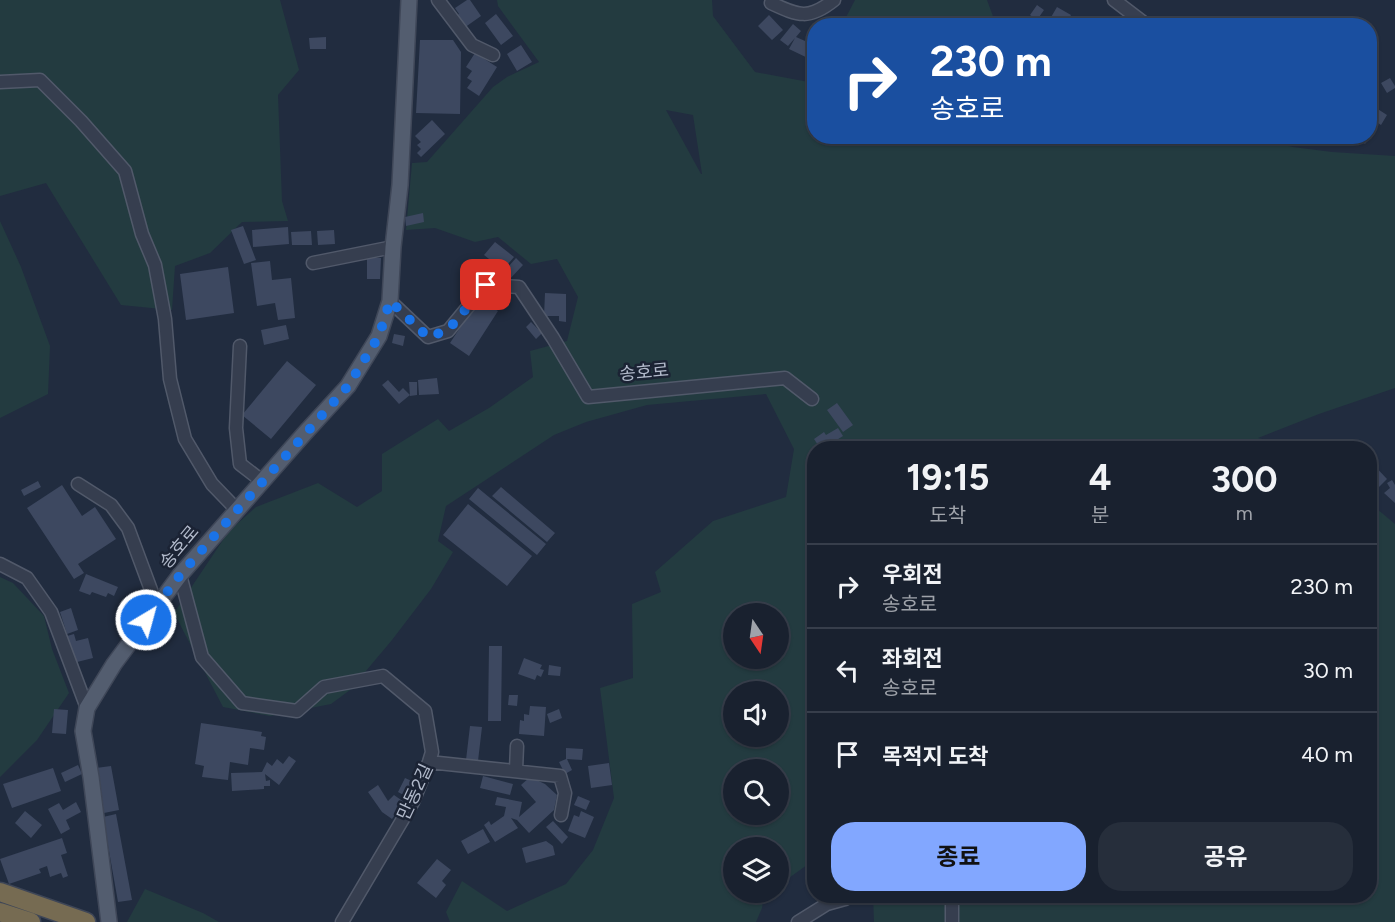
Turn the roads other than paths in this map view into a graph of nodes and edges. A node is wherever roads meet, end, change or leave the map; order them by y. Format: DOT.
graph roads {
  1 [pos="409,0"];
  2 [pos="438,0"];
  3 [pos="834,0"];
  4 [pos="1114,0"];
  5 [pos="771,3"];
  6 [pos="1138,18"];
  7 [pos="493,54"];
  8 [pos="0,82"];
  9 [pos="393,247"];
  10 [pos="313,263"];
  11 [pos="390,301"];
  12 [pos="240,345"];
  13 [pos="812,399"];
  14 [pos="262,481"];
  15 [pos="78,484"];
  16 [pos="237,510"];
  17 [pos="0,564"];
  18 [pos="180,575"];
  19 [pos="157,606"];
  20 [pos="87,708"];
  21 [pos="517,746"];
  22 [pos="429,762"];
  23 [pos="516,770"];
  24 [pos="561,815"];
  25 [pos="0,892"];
  26 [pos="831,903"];
  27 [pos="952,903"];
  28 [pos="0,912"];
  29 [pos="83,921"];
  30 [pos="31,922"];
  31 [pos="108,922"];
  32 [pos="342,922"];
  33 [pos="798,922"];
  34 [pos="952,922"];
  1 -- 9 [label="main road, 송호로"];
  2 -- 7 [label="street"];
  3 -- 5 [label="street"];
  4 -- 6 [label="street"];
  8 -- 16 [label="street"];
  9 -- 10 [label="street"];
  9 -- 11 [label="main road, 송호로"];
  11 -- 13 [label="street, 송호로"];
  11 -- 14 [label="main road, 송호로"];
  12 -- 14 [label="street"];
  14 -- 16 [label="main road, 송호로"];
  15 -- 19 [label="street"];
  16 -- 18 [label="main road, 송호로"];
  17 -- 20 [label="street"];
  18 -- 19 [label="main road, 송호로"];
  18 -- 22 [label="street, 만동2길"];
  19 -- 20 [label="main road, 송호로"];
  20 -- 31 [label="main road, 송호로"];
  21 -- 23 [label="street"];
  22 -- 23 [label="street"];
  22 -- 32 [label="street, 만동2길"];
  23 -- 24 [label="street"];
  25 -- 29 [label="highway"];
  26 -- 33 [label="street"];
  27 -- 34 [label="street"];
  28 -- 30 [label="highway"];
}
